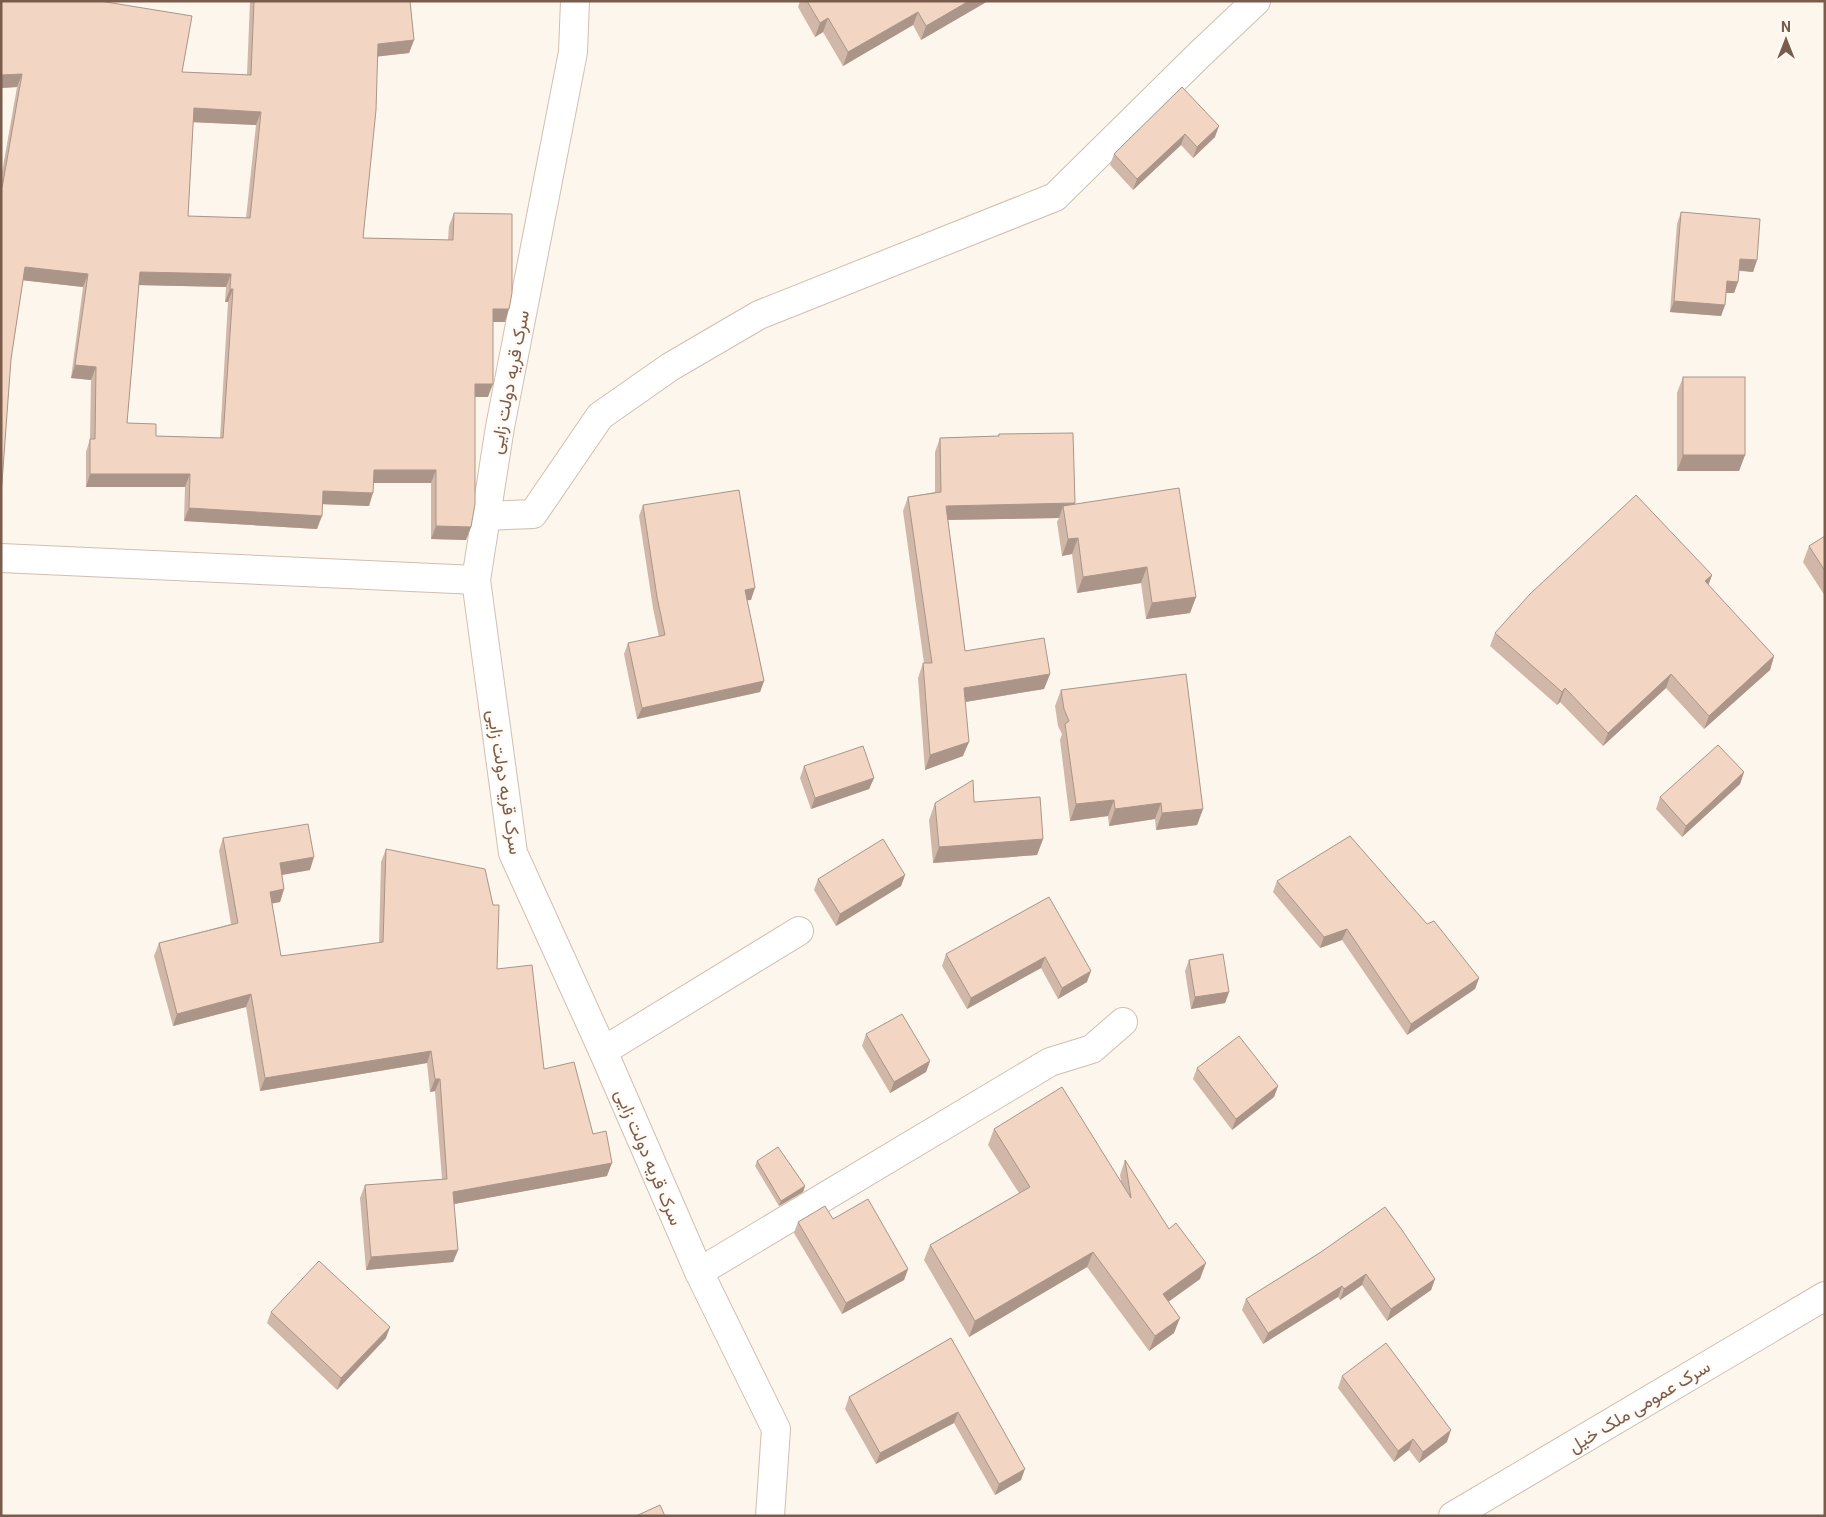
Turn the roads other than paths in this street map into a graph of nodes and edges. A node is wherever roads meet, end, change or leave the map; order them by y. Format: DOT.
graph roads {
  1 [pos="575,1"];
  2 [pos="1256,1"];
  3 [pos="486,516"];
  4 [pos="1,558"];
  5 [pos="476,580"];
  6 [pos="799,931"];
  7 [pos="1123,1022"];
  8 [pos="604,1051"];
  9 [pos="698,1272"];
  10 [pos="1825,1296"];
  11 [pos="770,1516"];
  12 [pos="1453,1516"];
  1 -- 3 [label="street, سرک قریه دولت زایی"];
  2 -- 3 [label="street"];
  3 -- 5 [label="street, سرک قریه دولت زایی"];
  4 -- 5 [label="street"];
  5 -- 8 [label="street, سرک قریه دولت زایی"];
  6 -- 8 [label="street"];
  7 -- 9 [label="street"];
  8 -- 9 [label="street, سرک قریه دولت زایی"];
  9 -- 11 [label="street, سرک قریه دولت زایی"];
  10 -- 12 [label="street, سرک عمومی ملک خیل"];
}
